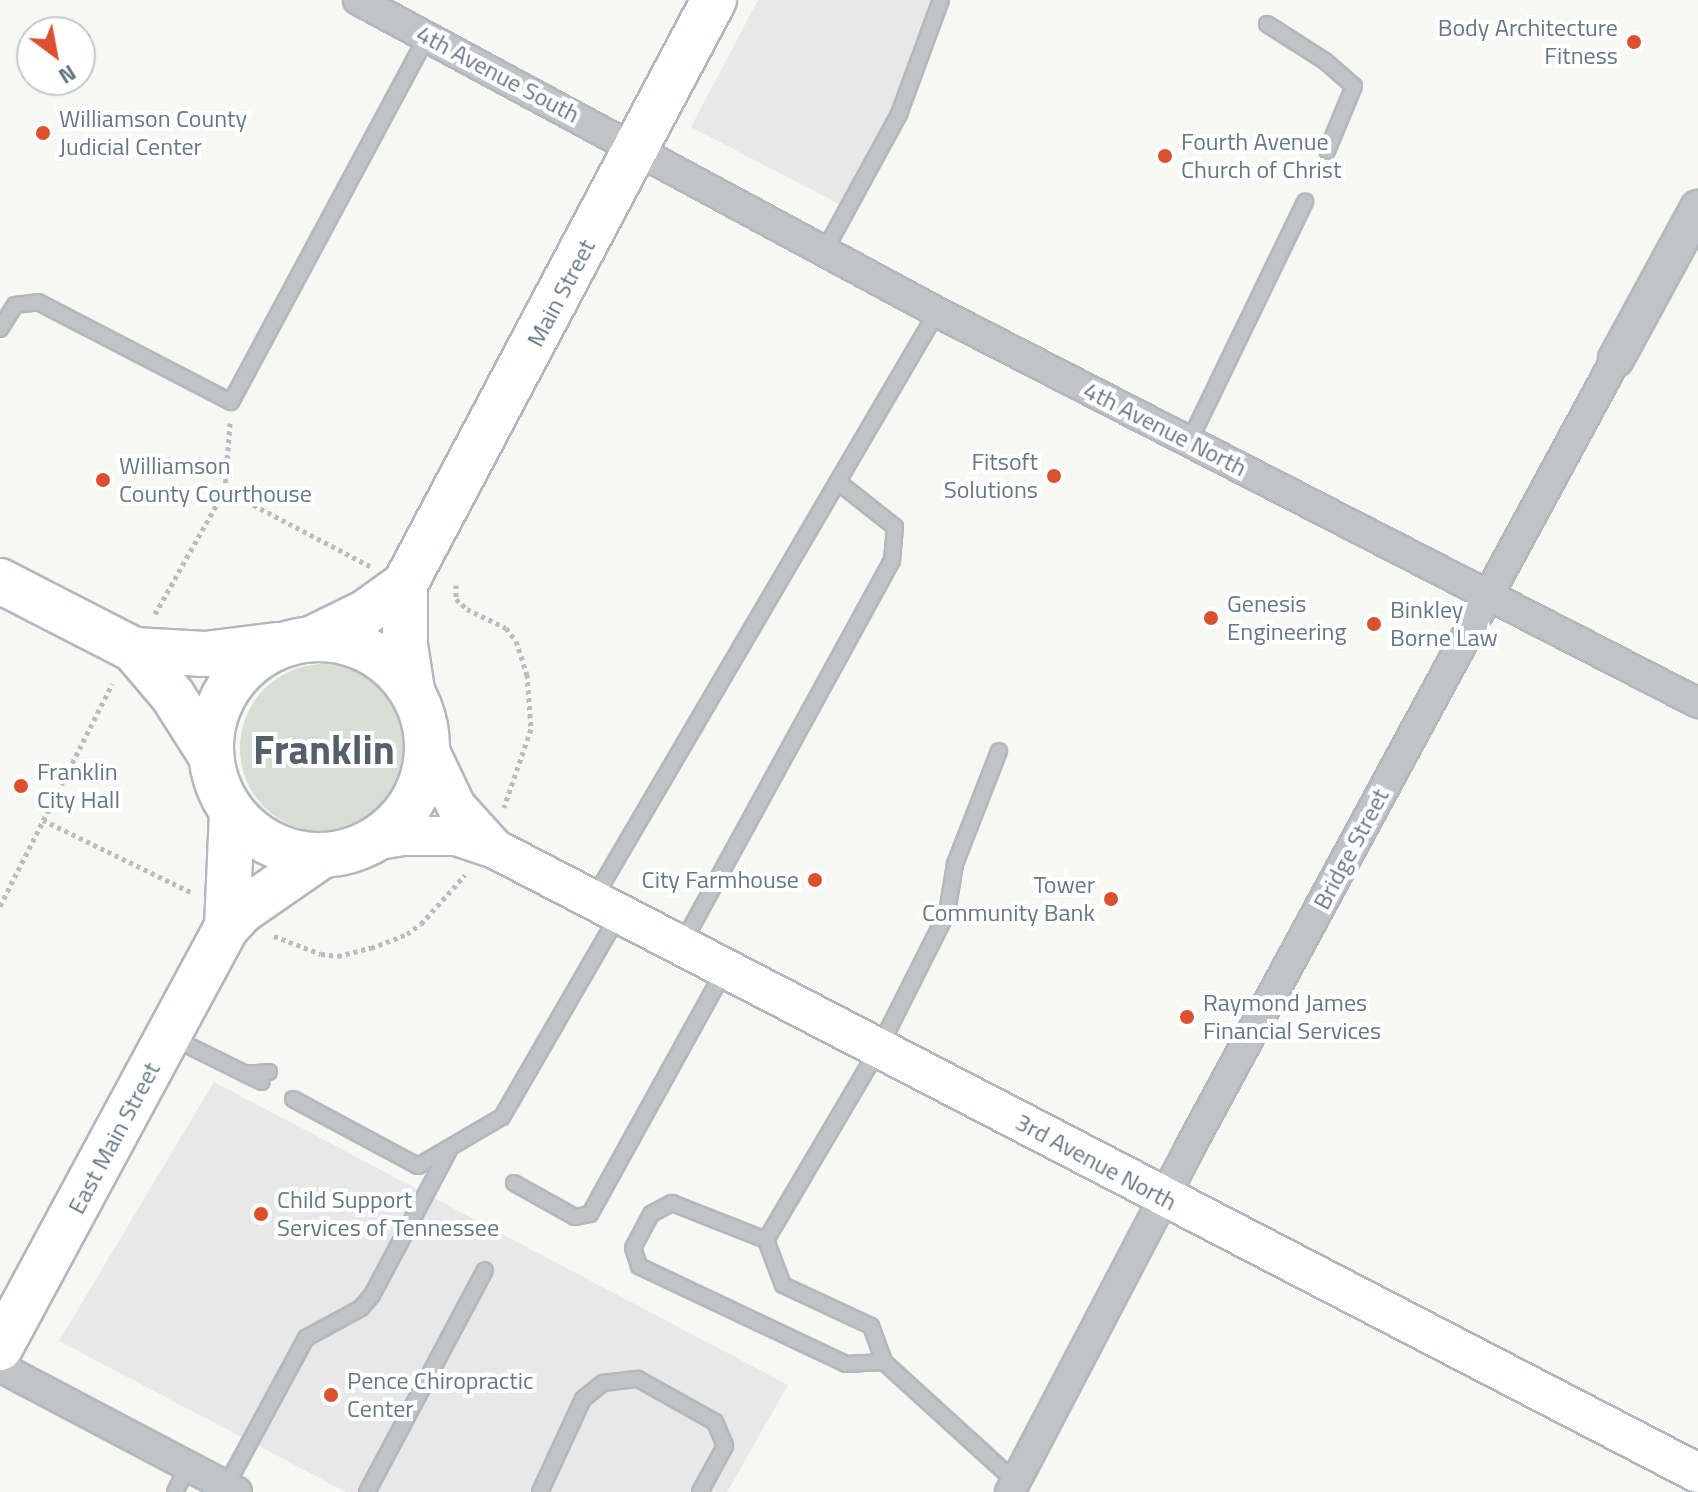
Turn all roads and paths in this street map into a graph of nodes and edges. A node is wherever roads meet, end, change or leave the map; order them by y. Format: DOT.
graph roads {
  1 [pos="358,0"];
  2 [pos="714,0"];
  3 [pos="941,0"];
  4 [pos="1267,24"];
  5 [pos="427,36"];
  6 [pos="635,151"];
  7 [pos="1327,151"];
  8 [pos="1305,202"];
  9 [pos="1698,208"];
  10 [pos="825,250"];
  11 [pos="937,312"];
  12 [pos="0,329"];
  13 [pos="1616,359"];
  14 [pos="231,402"];
  15 [pos="1189,442"];
  16 [pos="838,482"];
  17 [pos="225,490"];
  18 [pos="389,576"];
  19 [pos="0,581"];
  20 [pos="456,585"];
  21 [pos="1487,595"];
  22 [pos="301,641"];
  23 [pos="134,648"];
  24 [pos="412,690"];
  25 [pos="1698,703"];
  26 [pos="428,747"];
  27 [pos="999,751"];
  28 [pos="211,756"];
  29 [pos="232,812"];
  30 [pos="43,820"];
  31 [pos="372,841"];
  32 [pos="490,842"];
  33 [pos="323,855"];
  34 [pos="0,906"];
  35 [pos="607,906"];
  36 [pos="215,912"];
  37 [pos="274,936"];
  38 [pos="682,945"];
  39 [pos="726,968"];
  40 [pos="169,1036"];
  41 [pos="879,1048"];
  42 [pos="265,1077"];
  43 [pos="295,1094"];
  44 [pos="450,1148"];
  45 [pos="514,1183"];
  46 [pos="1164,1197"];
  47 [pos="766,1240"];
  48 [pos="485,1270"];
  49 [pos="0,1348"];
  50 [pos="884,1362"];
  51 [pos="0,1367"];
  52 [pos="188,1466"];
  53 [pos="1698,1473"];
  54 [pos="1012,1487"];
  55 [pos="232,1489"];
  56 [pos="175,1492"];
  57 [pos="367,1492"];
  58 [pos="540,1492"];
  59 [pos="700,1492"];
  1 -- 5 [label="street, 4th Avenue South"];
  2 -- 6 [label="main road, Main Street"];
  3 -- 10 [label="lane"];
  4 -- 7 [label="lane"];
  5 -- 6 [label="street, 4th Avenue South"];
  5 -- 14 [label="lane"];
  6 -- 10 [label="street, 4th Avenue North"];
  6 -- 18 [label="main road, Main Street"];
  8 -- 15 [label="lane"];
  9 -- 13 [label="street, Bridge Street"];
  10 -- 11 [label="street, 4th Avenue North"];
  11 -- 15 [label="street, 4th Avenue North"];
  11 -- 16 [label="lane"];
  12 -- 14 [label="lane"];
  13 -- 21 [label="street, Bridge Street"];
  14 -- 17 [label="path"];
  15 -- 21 [label="street, 4th Avenue North"];
  16 -- 35 [label="lane"];
  16 -- 38 [label="lane"];
  17 -- 18 [label="path"];
  17 -- 23 [label="path"];
  18 -- 22 [label="main road, Main Street"];
  18 -- 24 [label="main road, Main Street"];
  19 -- 23 [label="main road"];
  20 -- 32 [label="path"];
  21 -- 25 [label="street, 4th Avenue North"];
  21 -- 46 [label="street, Bridge Street"];
  22 -- 23 [label="main road"];
  22 -- 24 [label="main road"];
  22 -- 28 [label="main road"];
  23 -- 28 [label="main road"];
  23 -- 30 [label="path"];
  24 -- 26 [label="main road"];
  26 -- 31 [label="main road"];
  26 -- 32 [label="main road, 3rd Avenue North"];
  27 -- 41 [label="lane"];
  28 -- 29 [label="main road"];
  29 -- 33 [label="main road"];
  29 -- 36 [label="main road, East Main Street"];
  30 -- 34 [label="path"];
  30 -- 36 [label="path"];
  31 -- 32 [label="main road, 3rd Avenue North"];
  31 -- 33 [label="main road"];
  32 -- 35 [label="main road, 3rd Avenue North"];
  32 -- 37 [label="path"];
  33 -- 36 [label="main road, East Main Street"];
  35 -- 38 [label="main road, 3rd Avenue North"];
  35 -- 44 [label="lane"];
  36 -- 40 [label="main road, East Main Street"];
  38 -- 39 [label="main road, 3rd Avenue North"];
  39 -- 41 [label="main road, 3rd Avenue North"];
  39 -- 45 [label="lane"];
  40 -- 42 [label="lane"];
  40 -- 49 [label="main road, East Main Street"];
  41 -- 46 [label="main road, 3rd Avenue North"];
  41 -- 47 [label="lane"];
  43 -- 44 [label="lane"];
  44 -- 55 [label="lane"];
  46 -- 53 [label="main road, 3rd Avenue North"];
  46 -- 54 [label="street, Bridge Street"];
  47 -- 50 [label="lane"];
  47 -- 50 [label="lane"];
  48 -- 57 [label="lane"];
  50 -- 54 [label="lane"];
  51 -- 52 [label="street"];
  52 -- 55 [label="street"];
  52 -- 56 [label="lane"];
  58 -- 59 [label="lane"];
}
